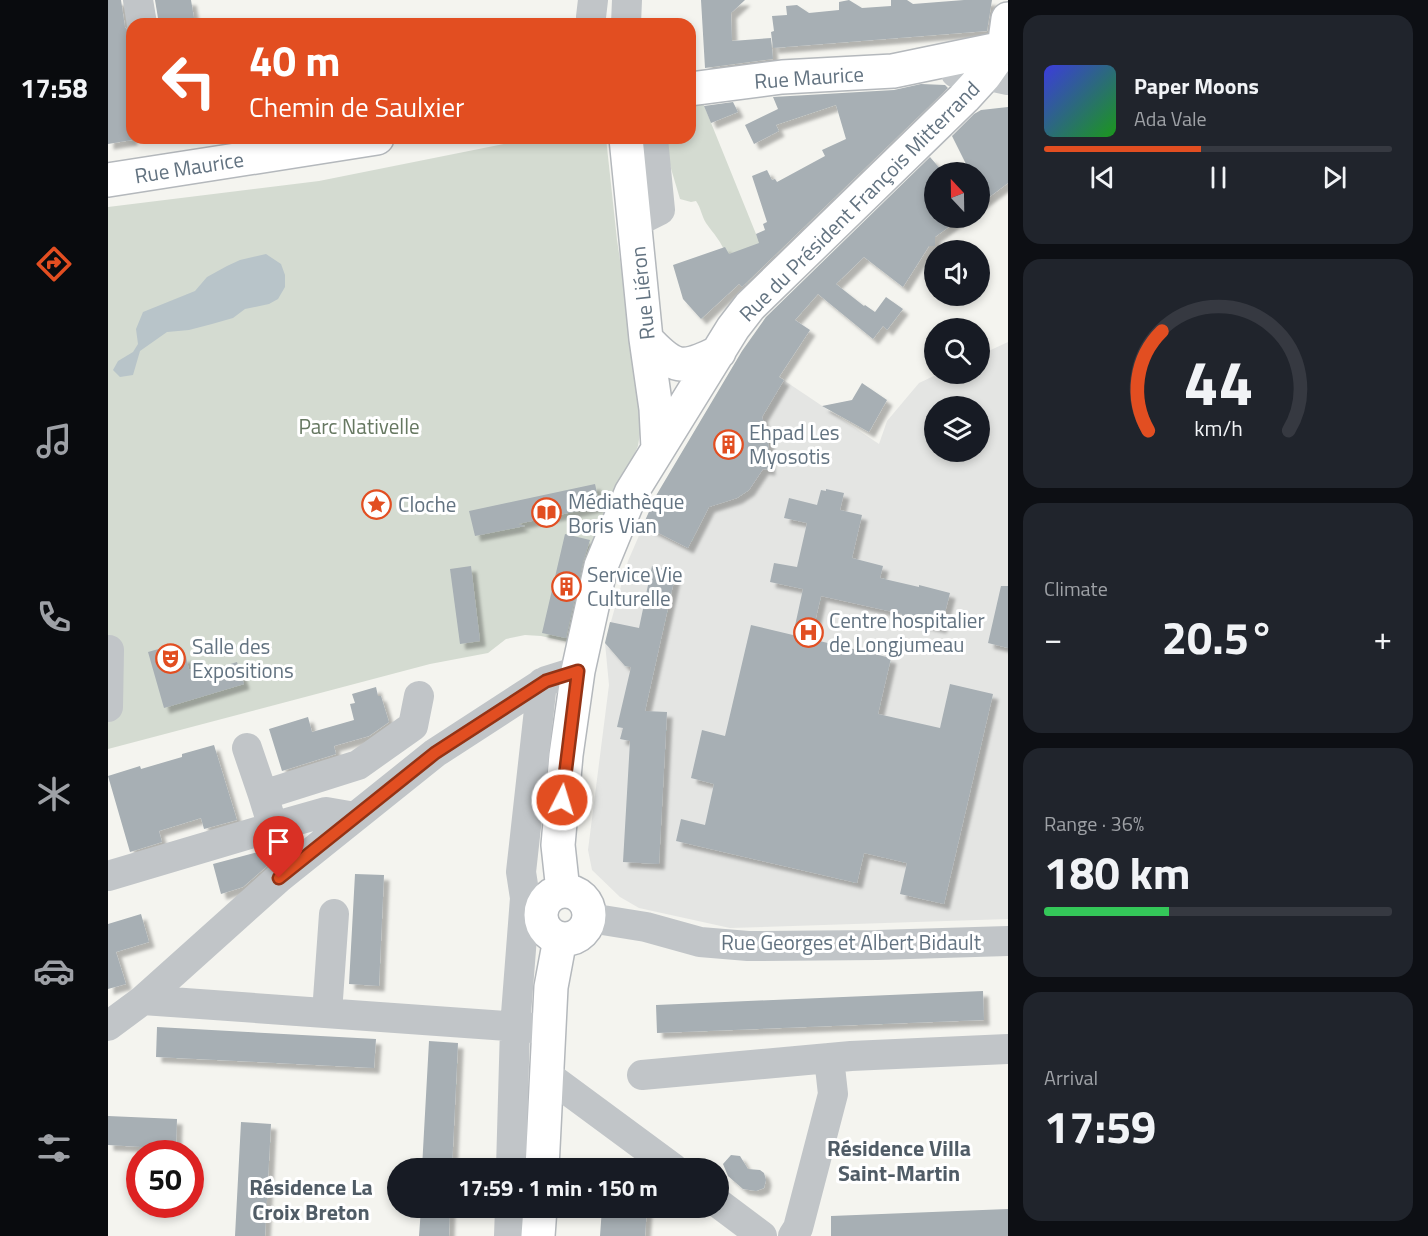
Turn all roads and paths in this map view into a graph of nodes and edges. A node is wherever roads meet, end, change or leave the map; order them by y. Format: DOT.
graph roads {
  1 [pos="138,0"];
  2 [pos="627,0"];
  3 [pos="141,18"];
  4 [pos="626,18"];
  5 [pos="1006,34"];
  6 [pos="968,78"];
  7 [pos="696,88"];
  8 [pos="331,144"];
  9 [pos="640,144"];
  10 [pos="108,180"];
  11 [pos="646,339"];
  12 [pos="719,352"];
  13 [pos="658,448"];
  14 [pos="109,650"];
  15 [pos="578,671"];
  16 [pos="542,683"];
  17 [pos="419,696"];
  18 [pos="108,707"];
  19 [pos="247,748"];
  20 [pos="263,795"];
  21 [pos="356,817"];
  22 [pos="273,827"];
  23 [pos="108,876"];
  24 [pos="544,898"];
  25 [pos="333,914"];
  26 [pos="590,918"];
  27 [pos="560,939"];
  28 [pos="1008,941"];
  29 [pos="143,1000"];
  30 [pos="327,1013"];
  31 [pos="108,1026"];
  32 [pos="515,1027"];
  33 [pos="549,1029"];
  34 [pos="1008,1049"];
  35 [pos="829,1058"];
  36 [pos="547,1075"];
  37 [pos="642,1075"];
  38 [pos="511,1158"];
  39 [pos="543,1158"];
  40 [pos="659,1158"];
  41 [pos="729,1211"];
  42 [pos="510,1218"];
  43 [pos="539,1218"];
  44 [pos="509,1236"];
  45 [pos="538,1236"];
  46 [pos="762,1236"];
  47 [pos="793,1236"];
  1 -- 3 [label="street"];
  2 -- 4 [label="street"];
  5 -- 6 [label="main road, Rue du Président François Mitterrand"];
  5 -- 6 [label="main road, Rue Maurice"];
  6 -- 7 [label="main road, Rue Maurice"];
  6 -- 12 [label="main road, Rue du Président François Mitterrand"];
  8 -- 10 [label="main road, Rue Maurice"];
  9 -- 11 [label="main road, Rue Liéron"];
  11 -- 12 [label="main road"];
  11 -- 13 [label="main road, Rue Liéron"];
  12 -- 13 [label="main road, Rue du Président François Mitterrand"];
  13 -- 15 [label="main road, Rue du Président François Mitterrand"];
  14 -- 18 [label="street"];
  15 -- 16 [label="street"];
  15 -- 24 [label="main road, Rue du Président François Mitterrand"];
  16 -- 21 [label="street"];
  16 -- 24 [label="street"];
  17 -- 20 [label="street"];
  19 -- 20 [label="street"];
  20 -- 22 [label="street"];
  21 -- 22 [label="street"];
  21 -- 29 [label="street"];
  22 -- 23 [label="street"];
  24 -- 26 [label="main road"];
  24 -- 27 [label="main road, Rue du Président François Mitterrand"];
  24 -- 32 [label="street"];
  25 -- 30 [label="street"];
  26 -- 27 [label="main road"];
  26 -- 28 [label="street, Rue Georges et Albert Bidault"];
  27 -- 33 [label="main road"];
  29 -- 30 [label="street"];
  29 -- 31 [label="street"];
  30 -- 32 [label="street"];
  32 -- 33 [label="street"];
  32 -- 38 [label="street"];
  33 -- 36 [label="main road"];
  34 -- 35 [label="street"];
  35 -- 37 [label="street"];
  35 -- 47 [label="street"];
  36 -- 39 [label="main road"];
  36 -- 40 [label="street"];
  41 -- 46 [label="street"];
  42 -- 44 [label="street"];
  43 -- 45 [label="main road"];
}
